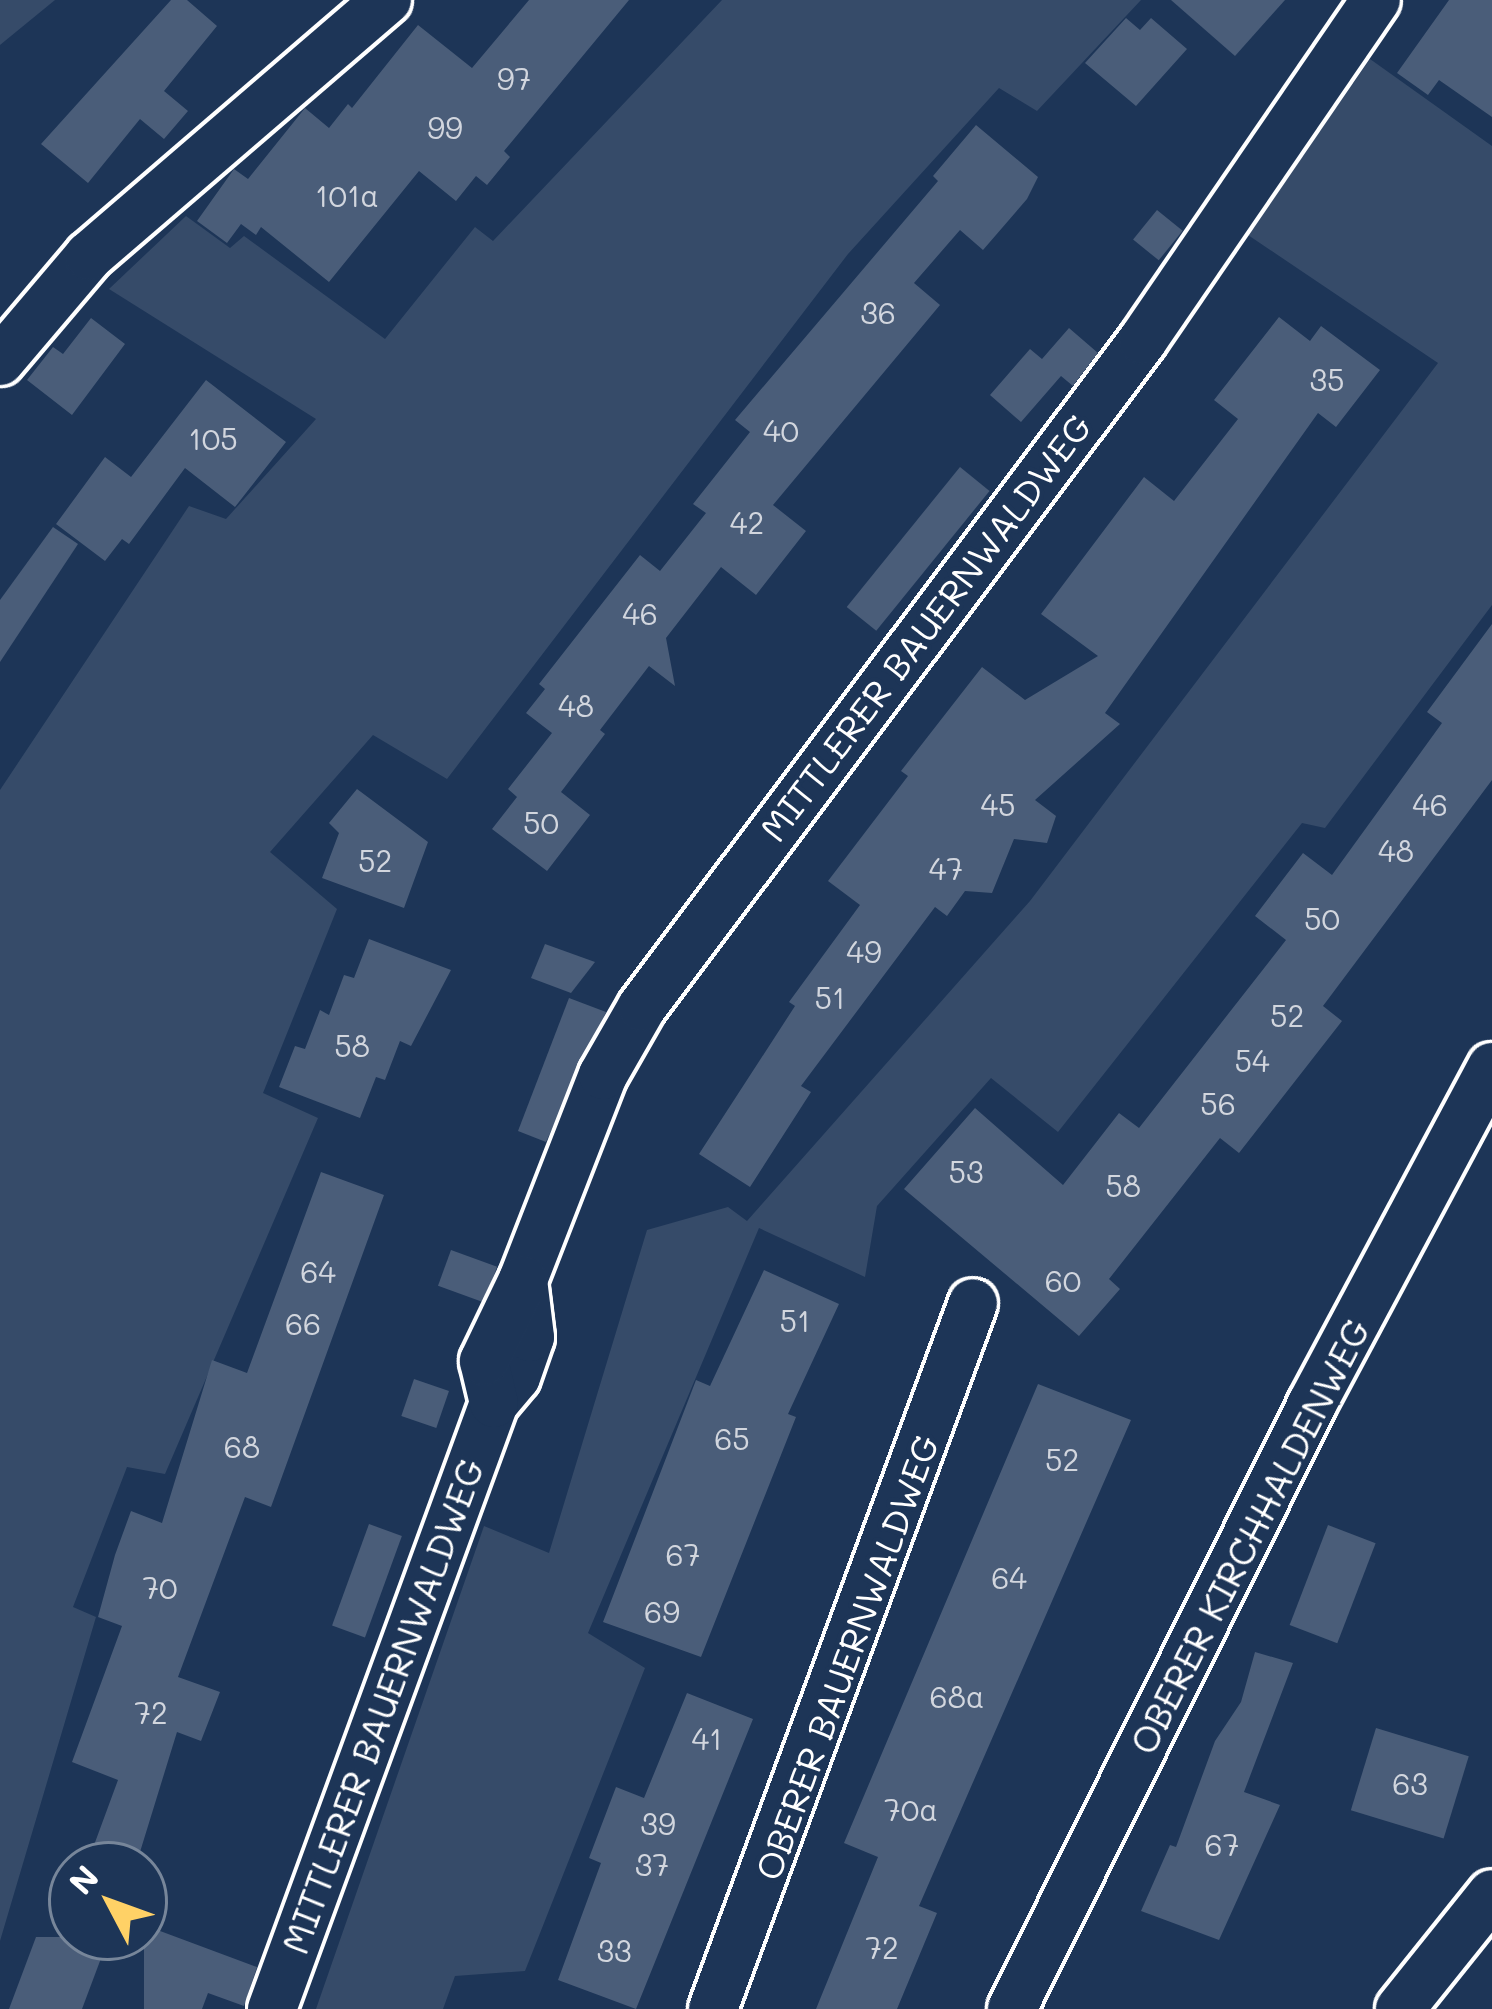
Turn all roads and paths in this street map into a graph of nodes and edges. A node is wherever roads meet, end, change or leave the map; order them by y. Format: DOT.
graph roads {
  1 [pos="387,0"];
  2 [pos="1376,0"];
  3 [pos="0,361"];
  4 [pos="1492,1067"];
  5 [pos="973,1303"];
  6 [pos="1492,1894"];
  7 [pos="272,2009"];
  8 [pos="713,2009"];
  9 [pos="1012,2009"];
  10 [pos="1400,2009"];
  1 -- 3 [label="street"];
  2 -- 7 [label="street, MITTLERER BAUERNWALDWEG"];
  4 -- 9 [label="street, OBERER KIRCHHALDENWEG"];
  5 -- 8 [label="street, OBERER BAUERNWALDWEG"];
  6 -- 10 [label="street"];
}
